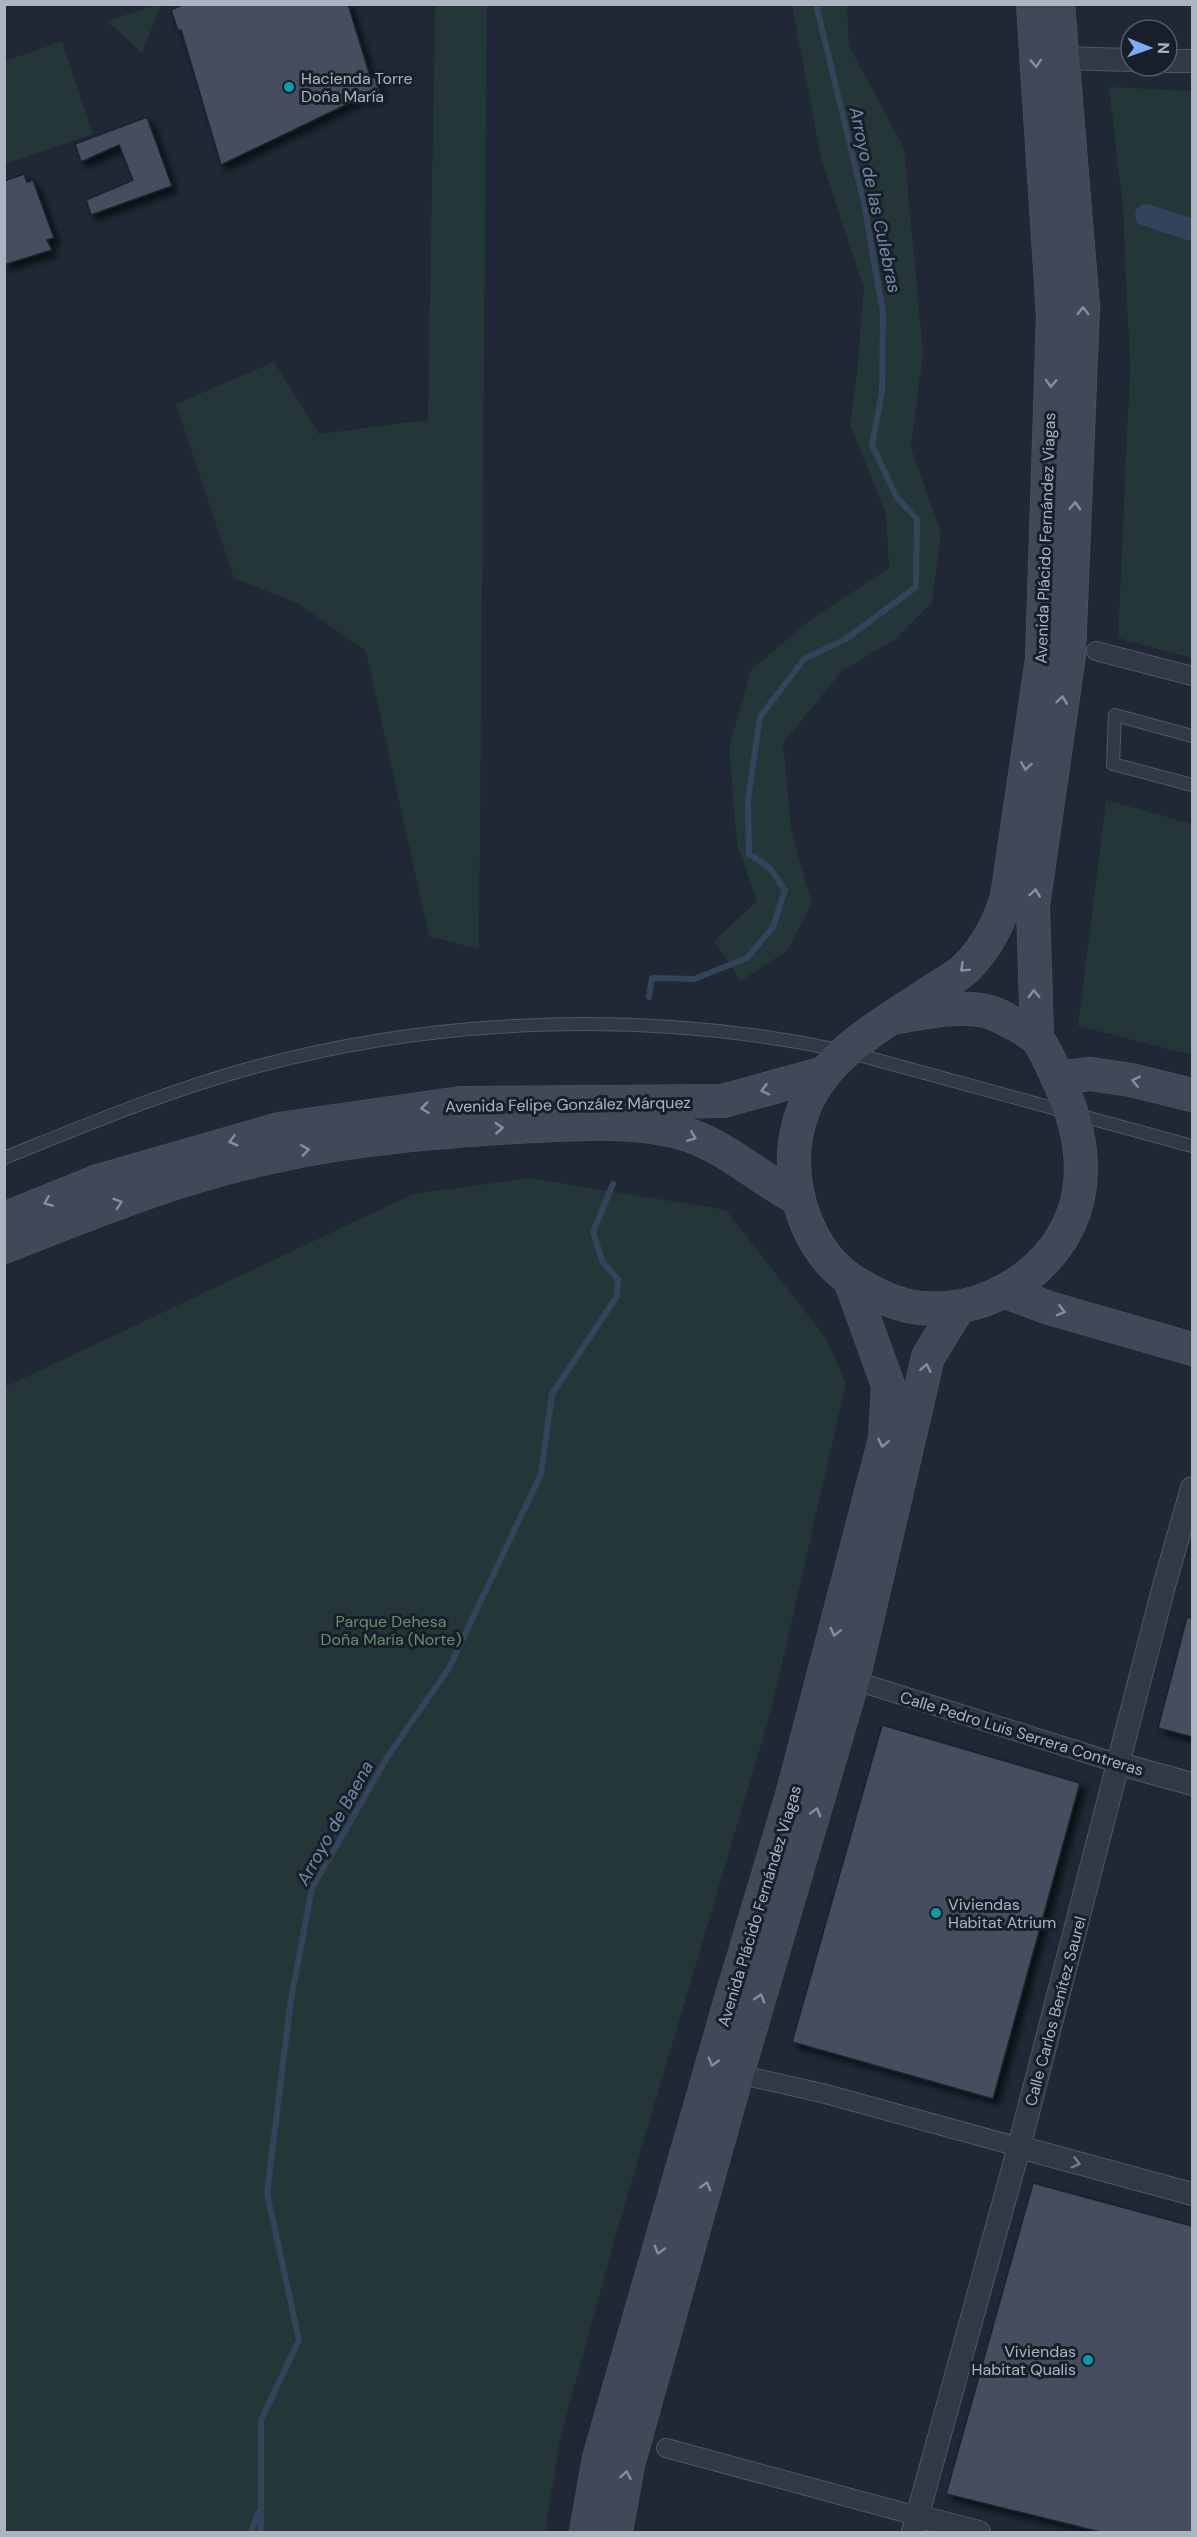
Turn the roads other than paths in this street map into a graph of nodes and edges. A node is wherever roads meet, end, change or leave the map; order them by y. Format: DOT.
graph roads {
  1 [pos="1033,4"];
  2 [pos="1058,4"];
  3 [pos="1064,58"];
  4 [pos="1119,60"];
  5 [pos="1096,651"];
  6 [pos="1192,676"];
  7 [pos="1192,736"];
  8 [pos="1192,785"];
  9 [pos="892,1018"];
  10 [pos="1037,1037"];
  11 [pos="832,1063"];
  12 [pos="1057,1078"];
  13 [pos="1192,1095"];
  14 [pos="1072,1112"];
  15 [pos="1192,1146"];
  16 [pos="4,1158"];
  17 [pos="797,1198"];
  18 [pos="4,1220"];
  19 [pos="4,1247"];
  20 [pos="850,1280"];
  21 [pos="1006,1292"];
  22 [pos="958,1308"];
  23 [pos="1190,1351"];
  24 [pos="1192,1488"];
  25 [pos="853,1680"];
  26 [pos="1120,1764"];
  27 [pos="1192,1784"];
  28 [pos="737,2074"];
  29 [pos="1019,2147"];
  30 [pos="1192,2194"];
  31 [pos="666,2448"];
  32 [pos="915,2524"];
  33 [pos="586,2532"];
  34 [pos="616,2532"];
  35 [pos="979,2532"];
  1 -- 9 [label="main road, Avenida Plácido Fernández Viagas, one-way"];
  2 -- 3 [label="main road, Avenida Plácido Fernández Viagas"];
  3 -- 4 [label="street"];
  10 -- 3 [label="main road, Avenida Plácido Fernández Viagas, one-way"];
  5 -- 6 [label="street"];
  7 -- 8 [label="lane"];
  9 -- 10 [label="main road"];
  9 -- 11 [label="main road, Avenida Plácido Fernández Viagas"];
  10 -- 12 [label="main road"];
  11 -- 14 [label="lane"];
  11 -- 16 [label="lane"];
  11 -- 17 [label="main road"];
  11 -- 18 [label="main road, Avenida Felipe González Márquez, one-way"];
  13 -- 12 [label="main road, one-way"];
  12 -- 14 [label="main road"];
  14 -- 15 [label="lane"];
  14 -- 21 [label="main road"];
  19 -- 17 [label="main road, Avenida Felipe González Márquez, one-way"];
  17 -- 20 [label="main road"];
  20 -- 22 [label="main road"];
  20 -- 33 [label="main road, Avenida Plácido Fernández Viagas, one-way"];
  21 -- 22 [label="main road"];
  21 -- 23 [label="main road, one-way"];
  25 -- 22 [label="main road, Avenida Plácido Fernández Viagas, one-way"];
  24 -- 26 [label="street, Calle Carlos Benítez Saurel"];
  25 -- 26 [label="street, Calle Pedro Luis Serrera Contreras"];
  28 -- 25 [label="main road, Avenida Plácido Fernández Viagas, one-way"];
  26 -- 27 [label="street, Calle Pedro Luis Serrera Contreras"];
  26 -- 29 [label="street, Calle Carlos Benítez Saurel"];
  28 -- 29 [label="street"];
  34 -- 28 [label="main road, Avenida Plácido Fernández Viagas, one-way"];
  29 -- 30 [label="street, one-way"];
  29 -- 32 [label="street, Calle Carlos Benítez Saurel"];
  31 -- 32 [label="street"];
  32 -- 35 [label="street"];
}
